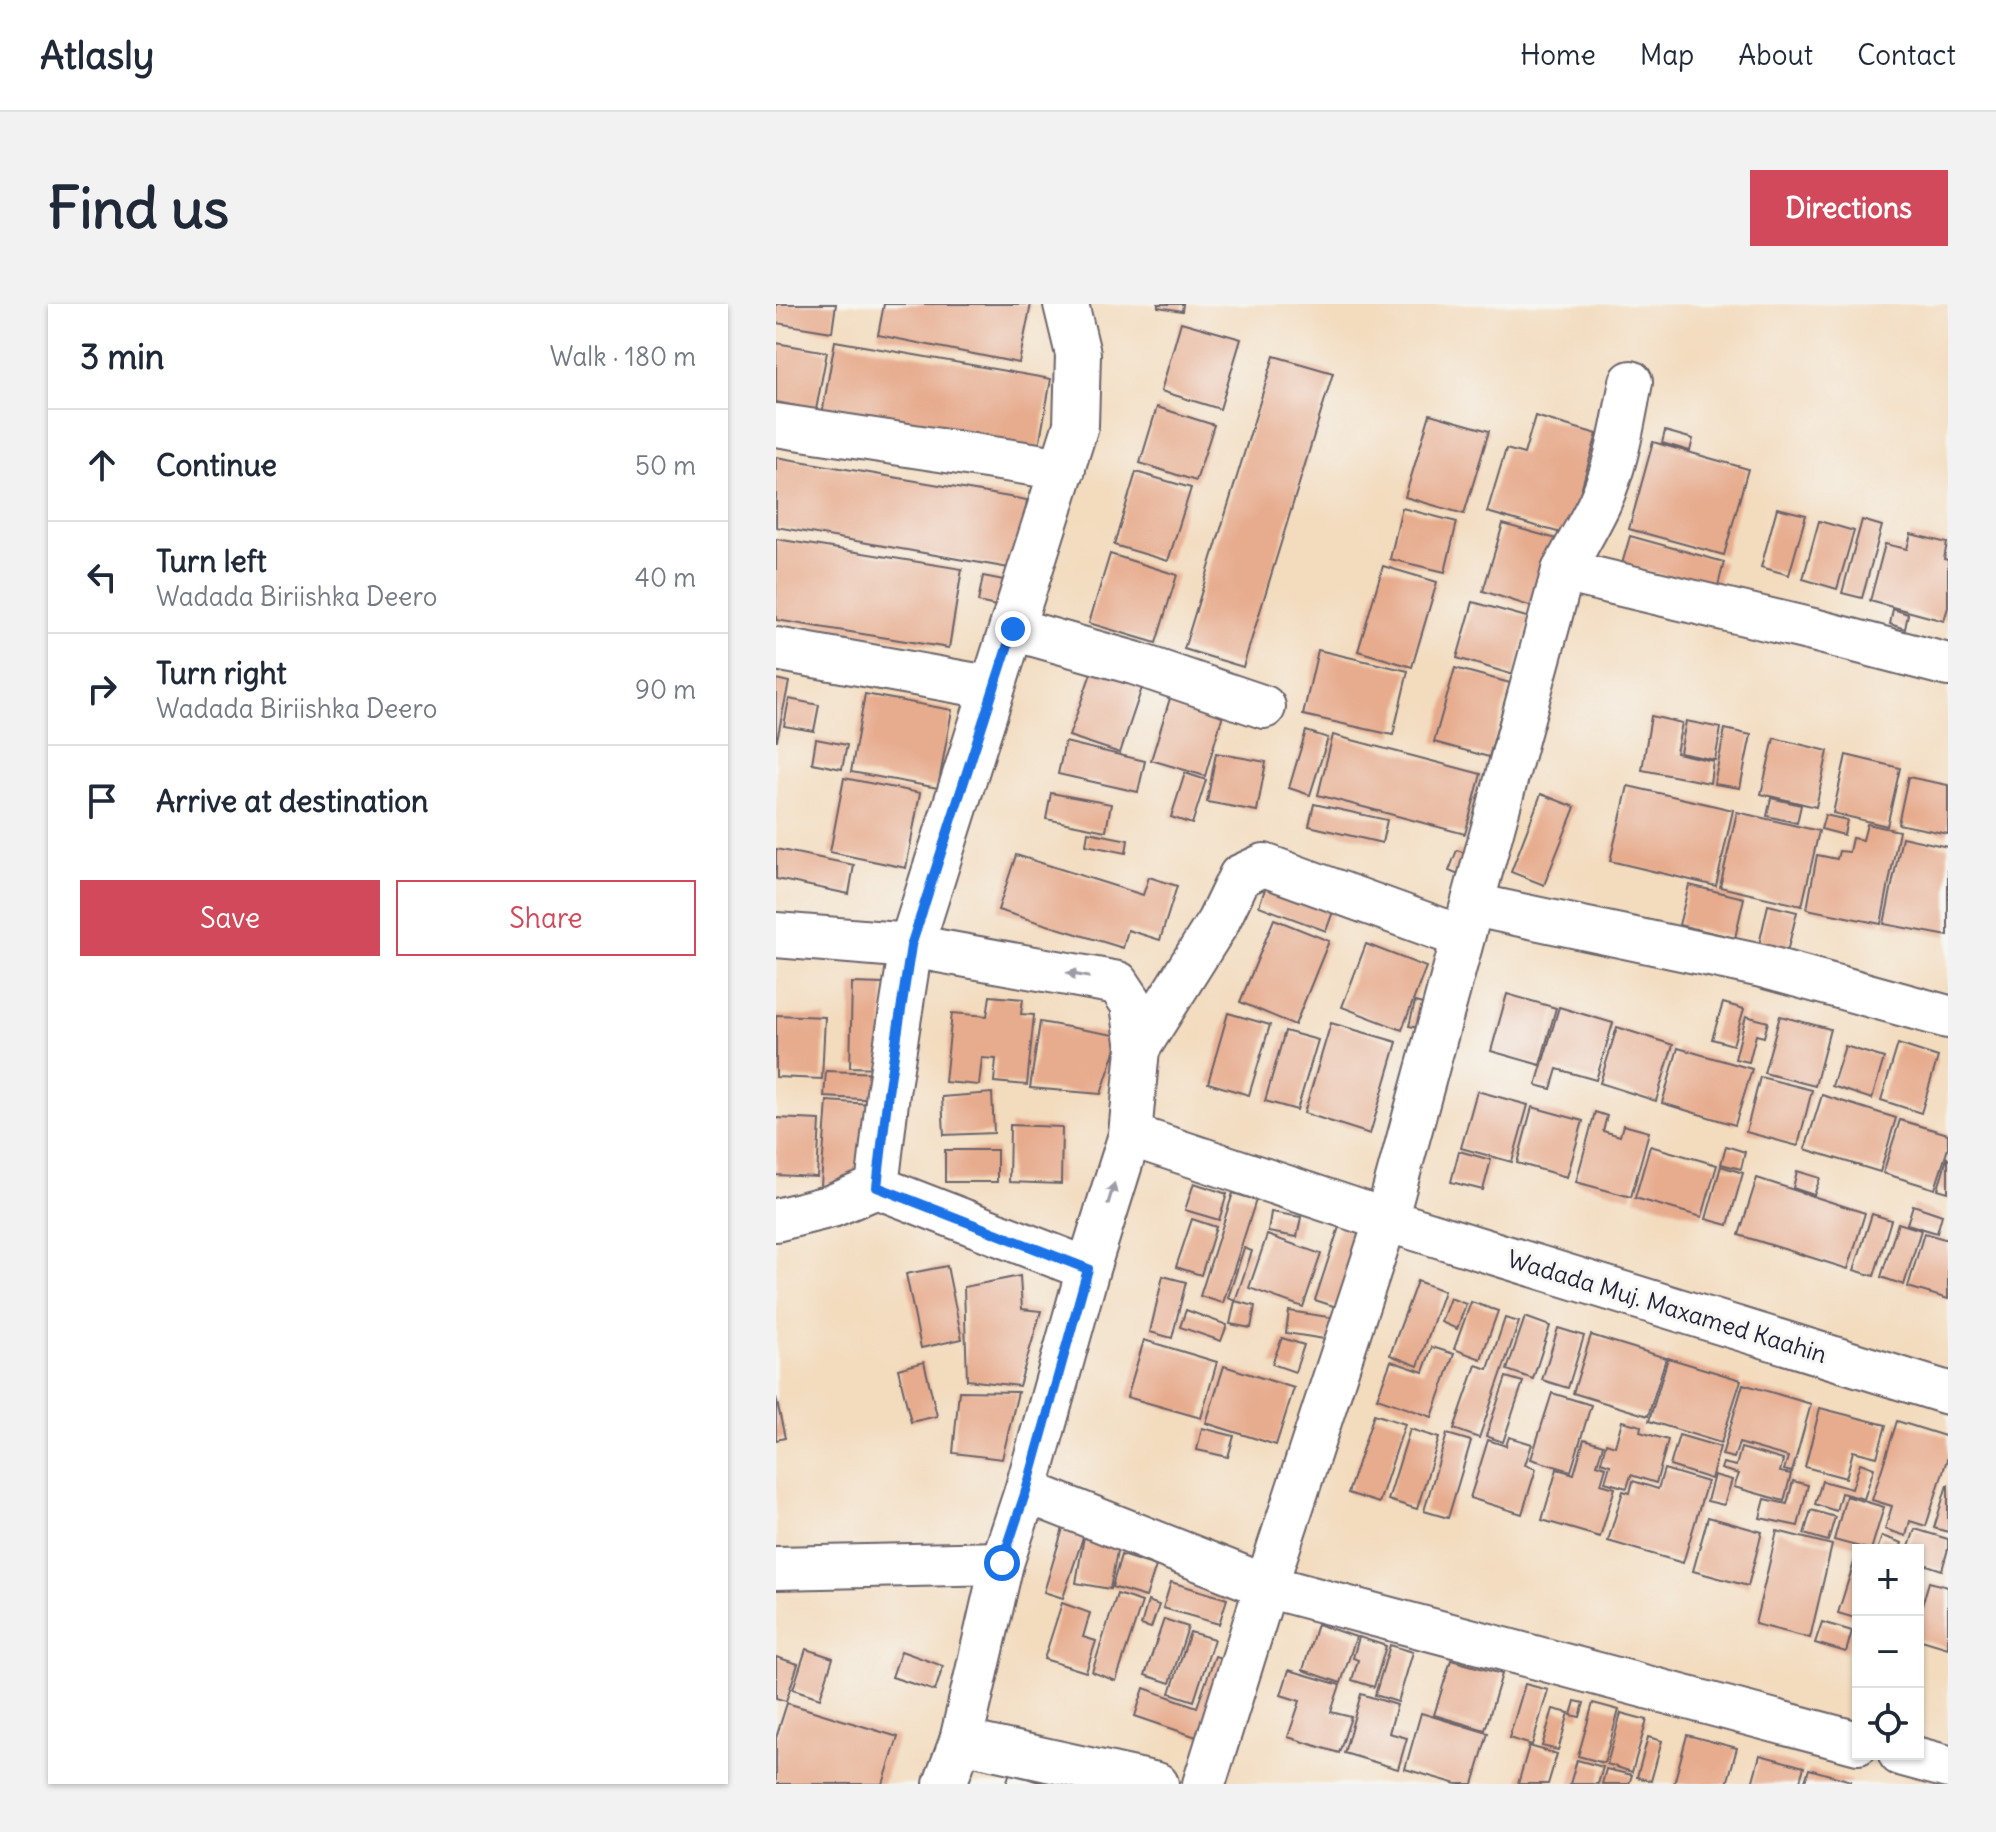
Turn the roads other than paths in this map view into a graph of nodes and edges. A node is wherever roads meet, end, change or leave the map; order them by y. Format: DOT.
graph roads {
  1 [pos="1066,304"];
  2 [pos="1631,382"];
  3 [pos="776,425"];
  4 [pos="1064,469"];
  5 [pos="1563,571"];
  6 [pos="1013,629"];
  7 [pos="776,649"];
  8 [pos="1948,665"];
  9 [pos="993,688"];
  10 [pos="1264,707"];
  11 [pos="1468,921"];
  12 [pos="776,935"];
  13 [pos="911,946"];
  14 [pos="1948,1017"];
  15 [pos="1138,1049"];
  16 [pos="1130,1135"];
  17 [pos="877,1187"];
  18 [pos="776,1220"];
  19 [pos="1386,1220"];
  20 [pos="1088,1269"];
  21 [pos="1948,1393"];
  22 [pos="1026,1491"];
  23 [pos="1002,1563"];
  24 [pos="776,1568"];
  25 [pos="1266,1586"];
  26 [pos="961,1741"];
  27 [pos="1852,1741"];
  28 [pos="1922,1760"];
  29 [pos="1948,1767"];
  30 [pos="945,1784"];
  31 [pos="1157,1784"];
  32 [pos="1204,1784"];
  1 -- 4 [label="street"];
  2 -- 5 [label="street"];
  3 -- 4 [label="street"];
  4 -- 6 [label="street"];
  5 -- 8 [label="street"];
  5 -- 11 [label="street"];
  6 -- 9 [label="street"];
  6 -- 10 [label="street"];
  7 -- 9 [label="street"];
  9 -- 13 [label="street"];
  11 -- 14 [label="street"];
  11 -- 15 [label="street"];
  11 -- 19 [label="street"];
  12 -- 13 [label="street"];
  15 -- 13 [label="street, one-way"];
  13 -- 17 [label="street"];
  15 -- 16 [label="street"];
  16 -- 19 [label="street, Wadada Muj. Maxamed Kaahin"];
  20 -- 16 [label="street, one-way"];
  17 -- 18 [label="street"];
  17 -- 20 [label="street"];
  19 -- 21 [label="street, Wadada Muj. Maxamed Kaahin"];
  19 -- 25 [label="street"];
  20 -- 22 [label="street"];
  22 -- 23 [label="street"];
  22 -- 25 [label="street"];
  23 -- 24 [label="street"];
  23 -- 26 [label="street"];
  25 -- 27 [label="street"];
  25 -- 32 [label="street"];
  26 -- 30 [label="street"];
  26 -- 31 [label="street"];
  28 -- 29 [label="street"];
}
